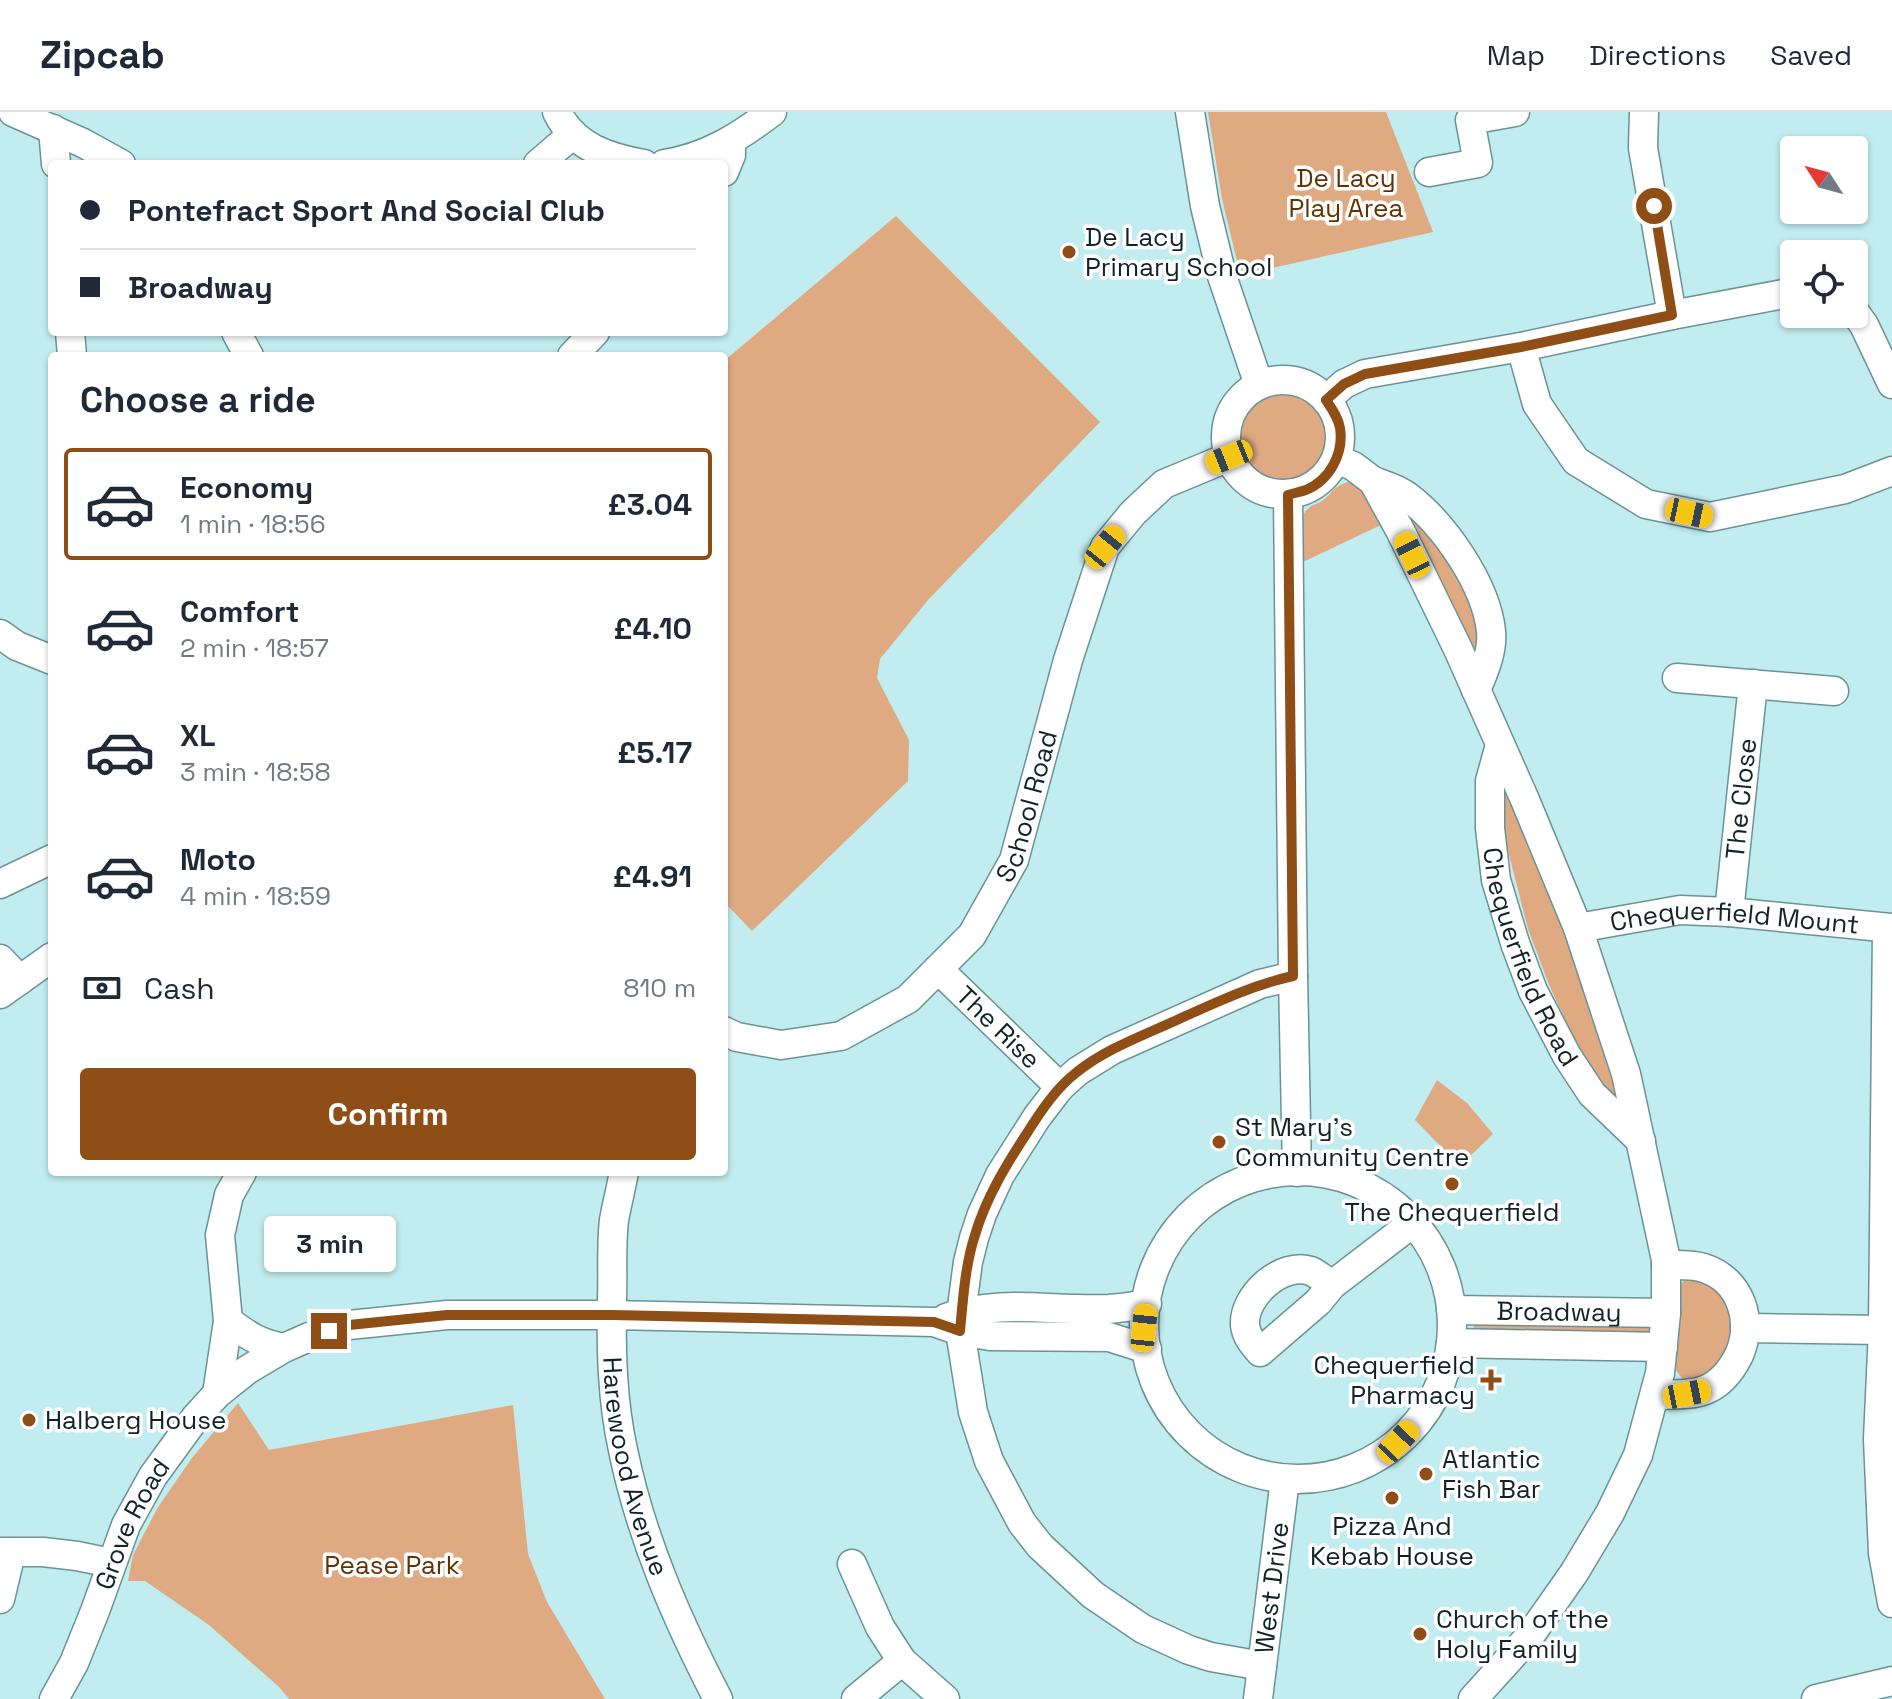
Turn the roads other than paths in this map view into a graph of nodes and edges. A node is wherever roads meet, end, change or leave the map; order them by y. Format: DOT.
graph roads {
  1 [pos="772,112"];
  2 [pos="1190,112"];
  3 [pos="1515,112"];
  4 [pos="1644,112"];
  5 [pos="32,121"];
  6 [pos="565,123"];
  7 [pos="0,134"];
  8 [pos="731,141"];
  9 [pos="54,160"];
  10 [pos="114,160"];
  11 [pos="541,160"];
  12 [pos="628,160"];
  13 [pos="684,160"];
  14 [pos="728,162"];
  15 [pos="1429,172"];
  16 [pos="1780,295"];
  17 [pos="1672,315"];
  18 [pos="1865,328"];
  19 [pos="591,336"];
  20 [pos="1521,347"];
  21 [pos="576,352"];
  22 [pos="1892,384"];
  23 [pos="1259,385"];
  24 [pos="1326,400"];
  25 [pos="1229,457"];
  26 [pos="1336,459"];
  27 [pos="1892,471"];
  28 [pos="1373,481"];
  29 [pos="1288,495"];
  30 [pos="0,634"];
  31 [pos="48,658"];
  32 [pos="1677,678"];
  33 [pos="1753,684"];
  34 [pos="1476,690"];
  35 [pos="1834,691"];
  36 [pos="1500,745"];
  37 [pos="48,861"];
  38 [pos="0,884"];
  39 [pos="1729,912"];
  40 [pos="1578,928"];
  41 [pos="1890,928"];
  42 [pos="0,959"];
  43 [pos="48,960"];
  44 [pos="938,969"];
  45 [pos="1293,976"];
  46 [pos="10,987"];
  47 [pos="728,1033"];
  48 [pos="1060,1087"];
  49 [pos="1641,1141"];
  50 [pos="1297,1172"];
  51 [pos="239,1176"];
  52 [pos="623,1176"];
  53 [pos="1414,1222"];
  54 [pos="1666,1265"];
  55 [pos="1332,1285"];
  56 [pos="1147,1304"];
  57 [pos="1451,1310"];
  58 [pos="1666,1313"];
  59 [pos="612,1315"];
  60 [pos="228,1321"];
  61 [pos="952,1322"];
  62 [pos="1745,1328"];
  63 [pos="1883,1330"];
  64 [pos="1451,1343"];
  65 [pos="1663,1347"];
  66 [pos="284,1348"];
  67 [pos="1147,1349"];
  68 [pos="217,1394"];
  69 [pos="1655,1395"];
  70 [pos="1285,1479"];
  71 [pos="6,1553"];
  72 [pos="111,1563"];
  73 [pos="852,1564"];
  74 [pos="0,1599"];
  75 [pos="1892,1603"];
  76 [pos="902,1661"];
  77 [pos="1262,1666"];
  78 [pos="1892,1681"];
  79 [pos="64,1695"];
  80 [pos="718,1699"];
  81 [pos="856,1699"];
  82 [pos="945,1699"];
  83 [pos="1258,1699"];
  84 [pos="1473,1699"];
  85 [pos="1816,1699"];
  1 -- 8 [label="street"];
  2 -- 23 [label="street"];
  3 -- 15 [label="street"];
  4 -- 17 [label="street"];
  5 -- 7 [label="street"];
  5 -- 9 [label="street"];
  5 -- 10 [label="street"];
  6 -- 11 [label="street"];
  6 -- 12 [label="street"];
  8 -- 13 [label="street"];
  8 -- 14 [label="street"];
  16 -- 17 [label="street"];
  17 -- 20 [label="street"];
  18 -- 22 [label="street"];
  19 -- 21 [label="street"];
  20 -- 24 [label="street"];
  20 -- 27 [label="street"];
  23 -- 24 [label="street"];
  23 -- 25 [label="street"];
  24 -- 26 [label="street"];
  25 -- 29 [label="street"];
  25 -- 44 [label="street, School Road"];
  26 -- 28 [label="street"];
  26 -- 29 [label="street"];
  28 -- 34 [label="street, Chequerfield Road"];
  28 -- 34 [label="street"];
  29 -- 45 [label="street"];
  30 -- 31 [label="street"];
  32 -- 33 [label="street"];
  33 -- 35 [label="street"];
  33 -- 39 [label="street, The Close"];
  34 -- 36 [label="street, Chequerfield Road"];
  36 -- 40 [label="street, Chequerfield Road"];
  36 -- 49 [label="street, Chequerfield Road"];
  37 -- 38 [label="street"];
  39 -- 40 [label="street, Chequerfield Mount"];
  39 -- 41 [label="street, Chequerfield Mount"];
  40 -- 49 [label="street, Chequerfield Road"];
  41 -- 63 [label="street"];
  42 -- 46 [label="street"];
  43 -- 46 [label="street"];
  44 -- 47 [label="street, School Road"];
  44 -- 48 [label="street, The Rise"];
  45 -- 48 [label="street"];
  45 -- 50 [label="street"];
  48 -- 61 [label="street"];
  49 -- 54 [label="street, Chequerfield Road"];
  50 -- 53 [label="street"];
  50 -- 56 [label="street"];
  51 -- 60 [label="street"];
  52 -- 59 [label="street, Harewood Avenue"];
  53 -- 55 [label="street"];
  53 -- 57 [label="street"];
  54 -- 58 [label="street, Chequerfield Road"];
  54 -- 62 [label="street"];
  56 -- 61 [label="street"];
  56 -- 67 [label="street"];
  57 -- 58 [label="street, Broadway"];
  57 -- 64 [label="street"];
  58 -- 65 [label="street, Chequerfield Road"];
  59 -- 61 [label="street"];
  59 -- 66 [label="street"];
  59 -- 80 [label="street, Harewood Avenue"];
  60 -- 66 [label="street"];
  60 -- 68 [label="street"];
  61 -- 67 [label="street"];
  61 -- 77 [label="street"];
  62 -- 63 [label="street"];
  62 -- 69 [label="street"];
  63 -- 75 [label="street"];
  64 -- 65 [label="street, Broadway"];
  64 -- 70 [label="street"];
  65 -- 69 [label="street, Chequerfield Road"];
  66 -- 68 [label="street"];
  67 -- 70 [label="street"];
  68 -- 72 [label="street, Grove Road"];
  69 -- 84 [label="street, Chequerfield Road"];
  70 -- 77 [label="street, West Drive"];
  71 -- 72 [label="street"];
  71 -- 74 [label="street"];
  72 -- 79 [label="street, Grove Road"];
  73 -- 76 [label="street"];
  76 -- 81 [label="street"];
  76 -- 82 [label="street"];
  77 -- 83 [label="street, West Drive"];
  78 -- 85 [label="street"];
}
